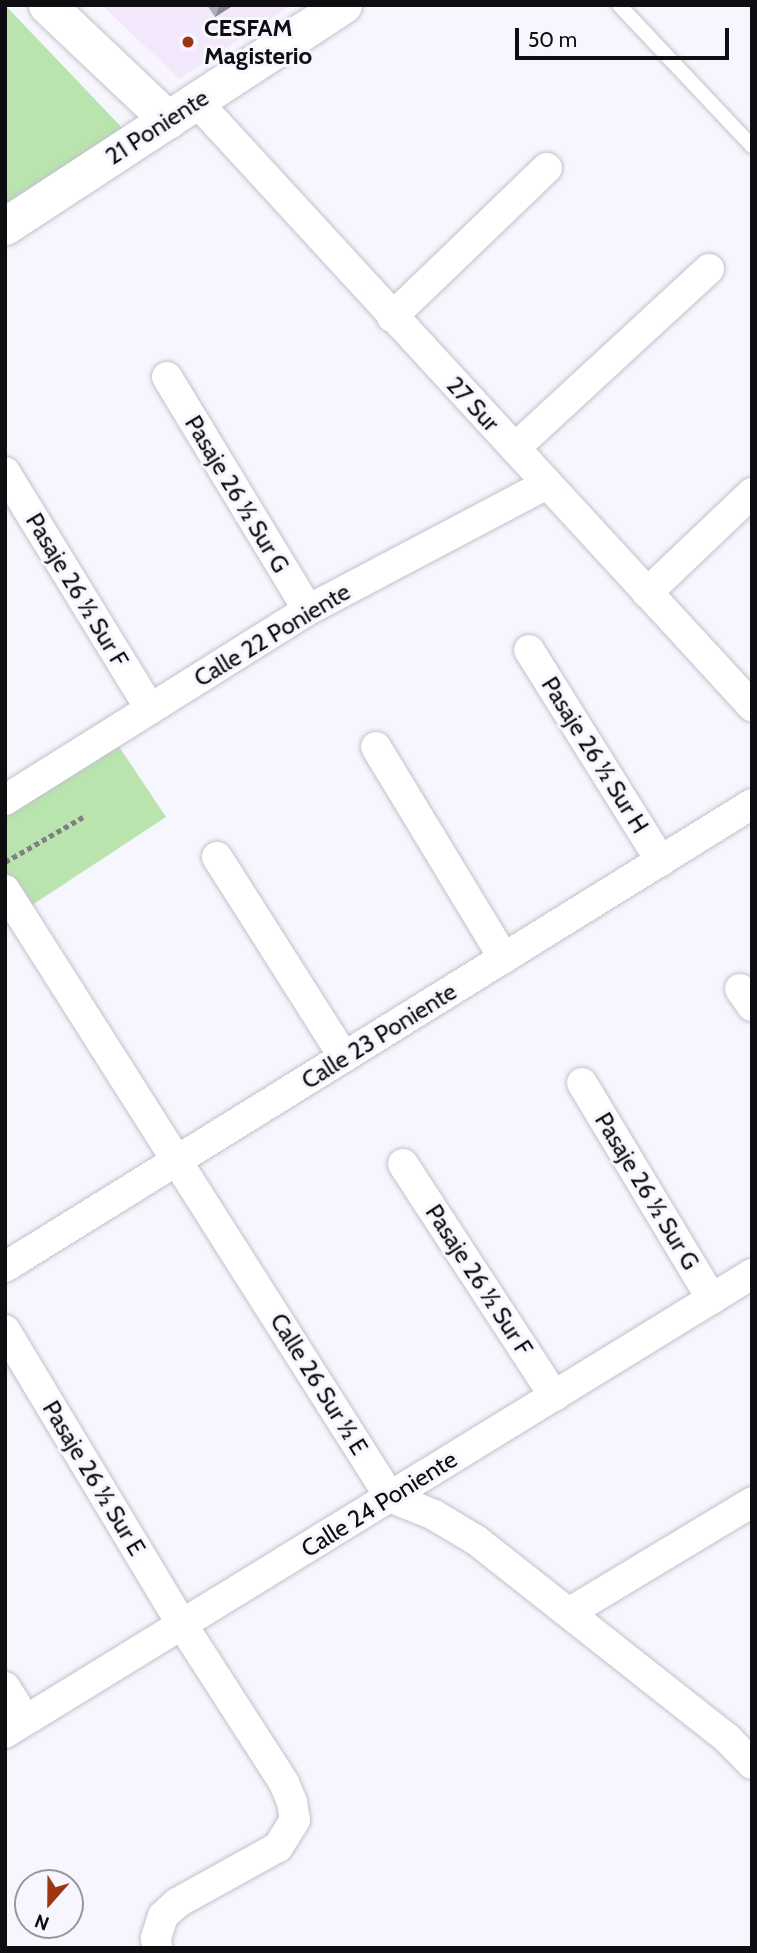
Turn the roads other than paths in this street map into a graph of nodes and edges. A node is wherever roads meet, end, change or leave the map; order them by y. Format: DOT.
graph roads {
  1 [pos="47,5"];
  2 [pos="343,5"];
  3 [pos="618,5"];
  4 [pos="182,111"];
  5 [pos="752,146"];
  6 [pos="547,168"];
  7 [pos="5,226"];
  8 [pos="709,269"];
  9 [pos="392,317"];
  10 [pos="167,377"];
  11 [pos="515,448"];
  12 [pos="5,472"];
  13 [pos="547,484"];
  14 [pos="752,493"];
  15 [pos="647,593"];
  16 [pos="308,610"];
  17 [pos="530,650"];
  18 [pos="752,706"];
  19 [pos="150,709"];
  20 [pos="376,747"];
  21 [pos="5,800"];
  22 [pos="752,804"];
  23 [pos="217,857"];
  24 [pos="661,861"];
  25 [pos="5,890"];
  26 [pos="504,958"];
  27 [pos="344,1057"];
  28 [pos="582,1083"];
  29 [pos="178,1160"];
  30 [pos="404,1164"];
  31 [pos="6,1266"];
  32 [pos="752,1274"];
  33 [pos="712,1299"];
  34 [pos="5,1330"];
  35 [pos="554,1396"];
  36 [pos="390,1497"];
  37 [pos="752,1502"];
  38 [pos="570,1612"];
  39 [pos="183,1626"];
  40 [pos="5,1686"];
  41 [pos="15,1726"];
  42 [pos="752,1764"];
  43 [pos="157,1948"];
  1 -- 4 [label="street, 27 Sur"];
  2 -- 4 [label="street, 21 Poniente"];
  3 -- 5 [label="lane"];
  4 -- 7 [label="street, 21 Poniente"];
  4 -- 9 [label="street, 27 Sur"];
  6 -- 9 [label="street"];
  8 -- 11 [label="street"];
  9 -- 11 [label="street, 27 Sur"];
  10 -- 16 [label="street, Pasaje 26 ½ Sur G"];
  11 -- 13 [label="street, 27 Sur"];
  12 -- 19 [label="street, Pasaje 26 ½ Sur F"];
  13 -- 15 [label="street, 27 Sur"];
  13 -- 16 [label="street, Calle 22 Poniente"];
  14 -- 15 [label="street"];
  15 -- 18 [label="street, 27 Sur"];
  16 -- 19 [label="street, Calle 22 Poniente"];
  17 -- 24 [label="street, Pasaje 26 ½ Sur H"];
  19 -- 21 [label="street, Calle 22 Poniente"];
  20 -- 26 [label="street"];
  22 -- 24 [label="street, Calle 23 Poniente"];
  23 -- 27 [label="street"];
  24 -- 26 [label="street, Calle 23 Poniente"];
  25 -- 29 [label="street, Calle 26 Sur ½ E"];
  26 -- 27 [label="street, Calle 23 Poniente"];
  27 -- 29 [label="street, Calle 23 Poniente"];
  28 -- 33 [label="street, Pasaje 26 ½ Sur G"];
  29 -- 31 [label="street, Calle 23 Poniente"];
  29 -- 36 [label="street, Calle 26 Sur ½ E"];
  30 -- 35 [label="street, Pasaje 26 ½ Sur F"];
  32 -- 33 [label="street, Calle 24 Poniente"];
  33 -- 35 [label="street, Calle 24 Poniente"];
  34 -- 39 [label="street, Pasaje 26 ½ Sur E"];
  35 -- 36 [label="street, Calle 24 Poniente"];
  36 -- 38 [label="street"];
  36 -- 39 [label="street, Calle 24 Poniente"];
  37 -- 38 [label="street"];
  38 -- 42 [label="street"];
  39 -- 41 [label="street, Calle 24 Poniente"];
  39 -- 43 [label="street, Pasaje 26 ½ Sur E"];
  40 -- 41 [label="street"];
}
